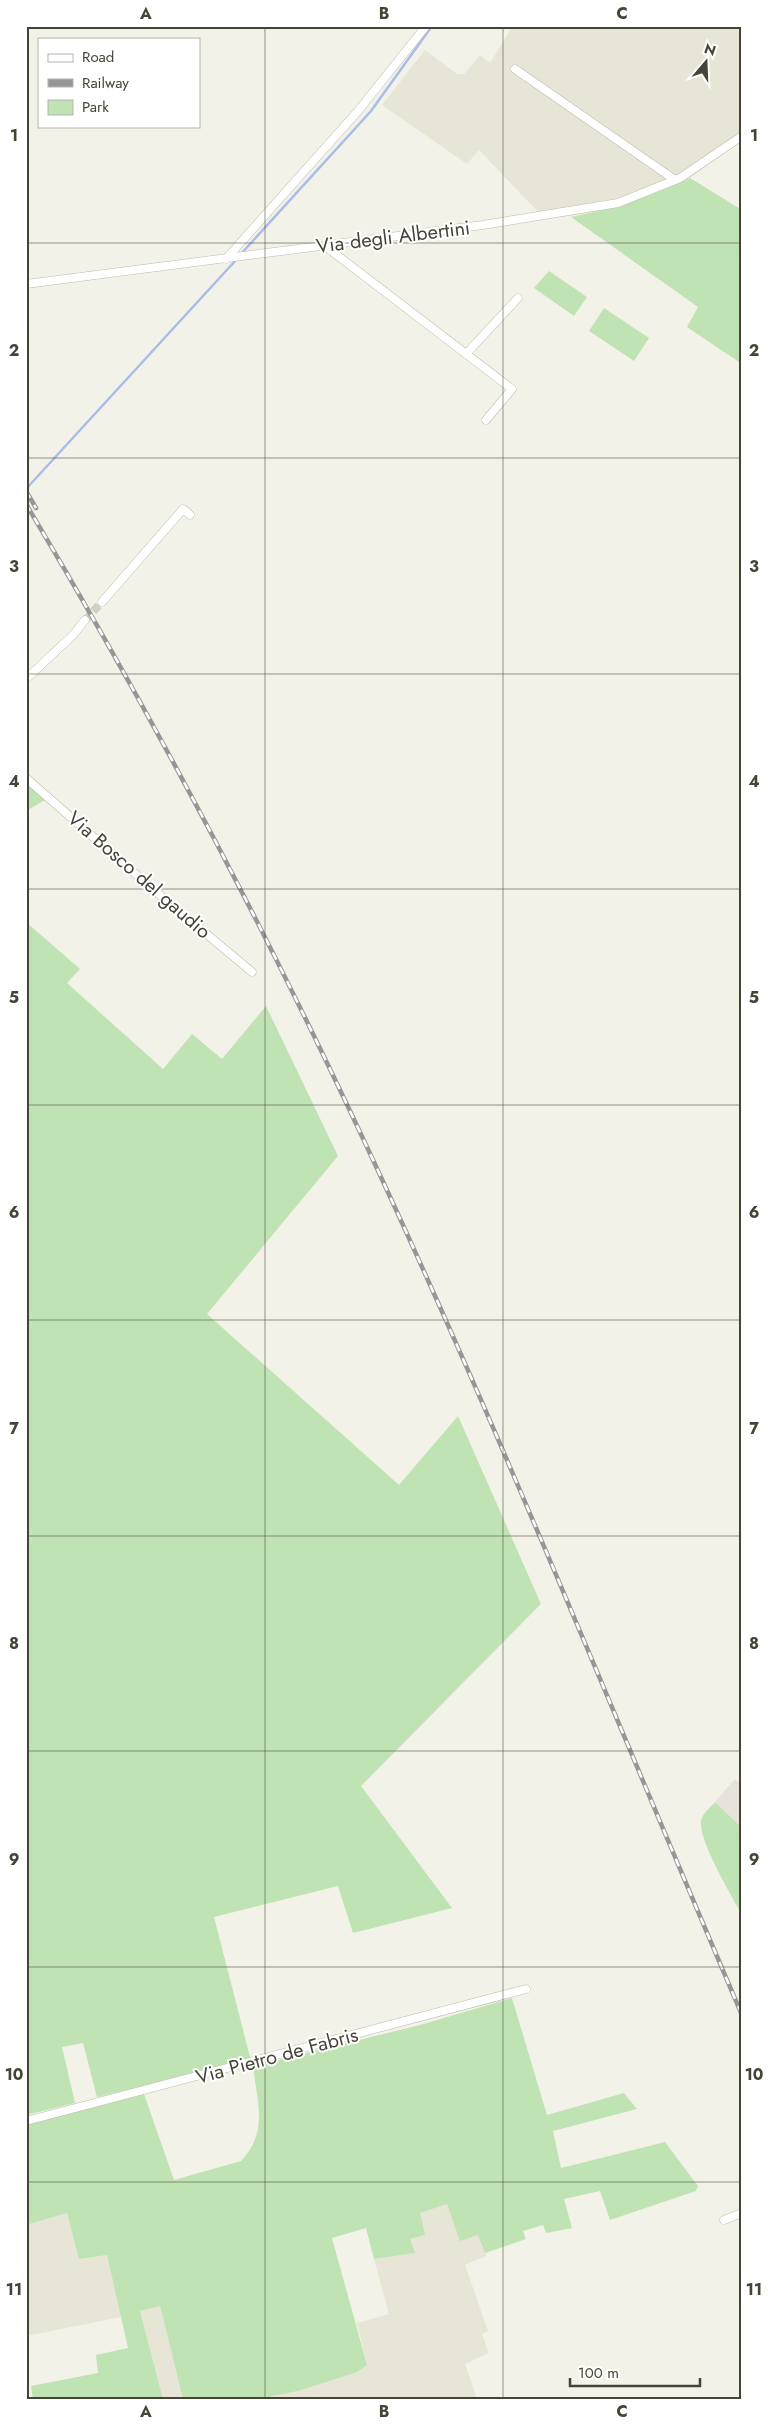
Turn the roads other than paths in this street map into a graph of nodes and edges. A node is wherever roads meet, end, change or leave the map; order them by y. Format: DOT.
graph roads {
  1 [pos="426,26"];
  2 [pos="515,69"];
  3 [pos="742,136"];
  4 [pos="675,180"];
  5 [pos="325,246"];
  6 [pos="229,258"];
  7 [pos="26,284"];
  8 [pos="518,298"];
  9 [pos="466,354"];
  10 [pos="486,420"];
  11 [pos="190,515"];
  12 [pos="102,602"];
  13 [pos="85,620"];
  14 [pos="26,679"];
  15 [pos="26,778"];
  16 [pos="252,972"];
  17 [pos="526,1989"];
  18 [pos="26,2121"];
  19 [pos="742,2212"];
  20 [pos="724,2220"];
  1 -- 6 [label="street"];
  2 -- 4 [label="street"];
  3 -- 4 [label="street, Via degli Albertini"];
  4 -- 5 [label="street, Via degli Albertini"];
  5 -- 6 [label="street, Via degli Albertini"];
  5 -- 9 [label="street"];
  6 -- 7 [label="street, Via degli Albertini"];
  8 -- 9 [label="street"];
  9 -- 10 [label="street"];
  11 -- 12 [label="street"];
  13 -- 14 [label="street"];
  15 -- 16 [label="street, Via Bosco del gaudio"];
  17 -- 18 [label="street, Via Pietro de Fabris"];
  19 -- 20 [label="street"];
}
